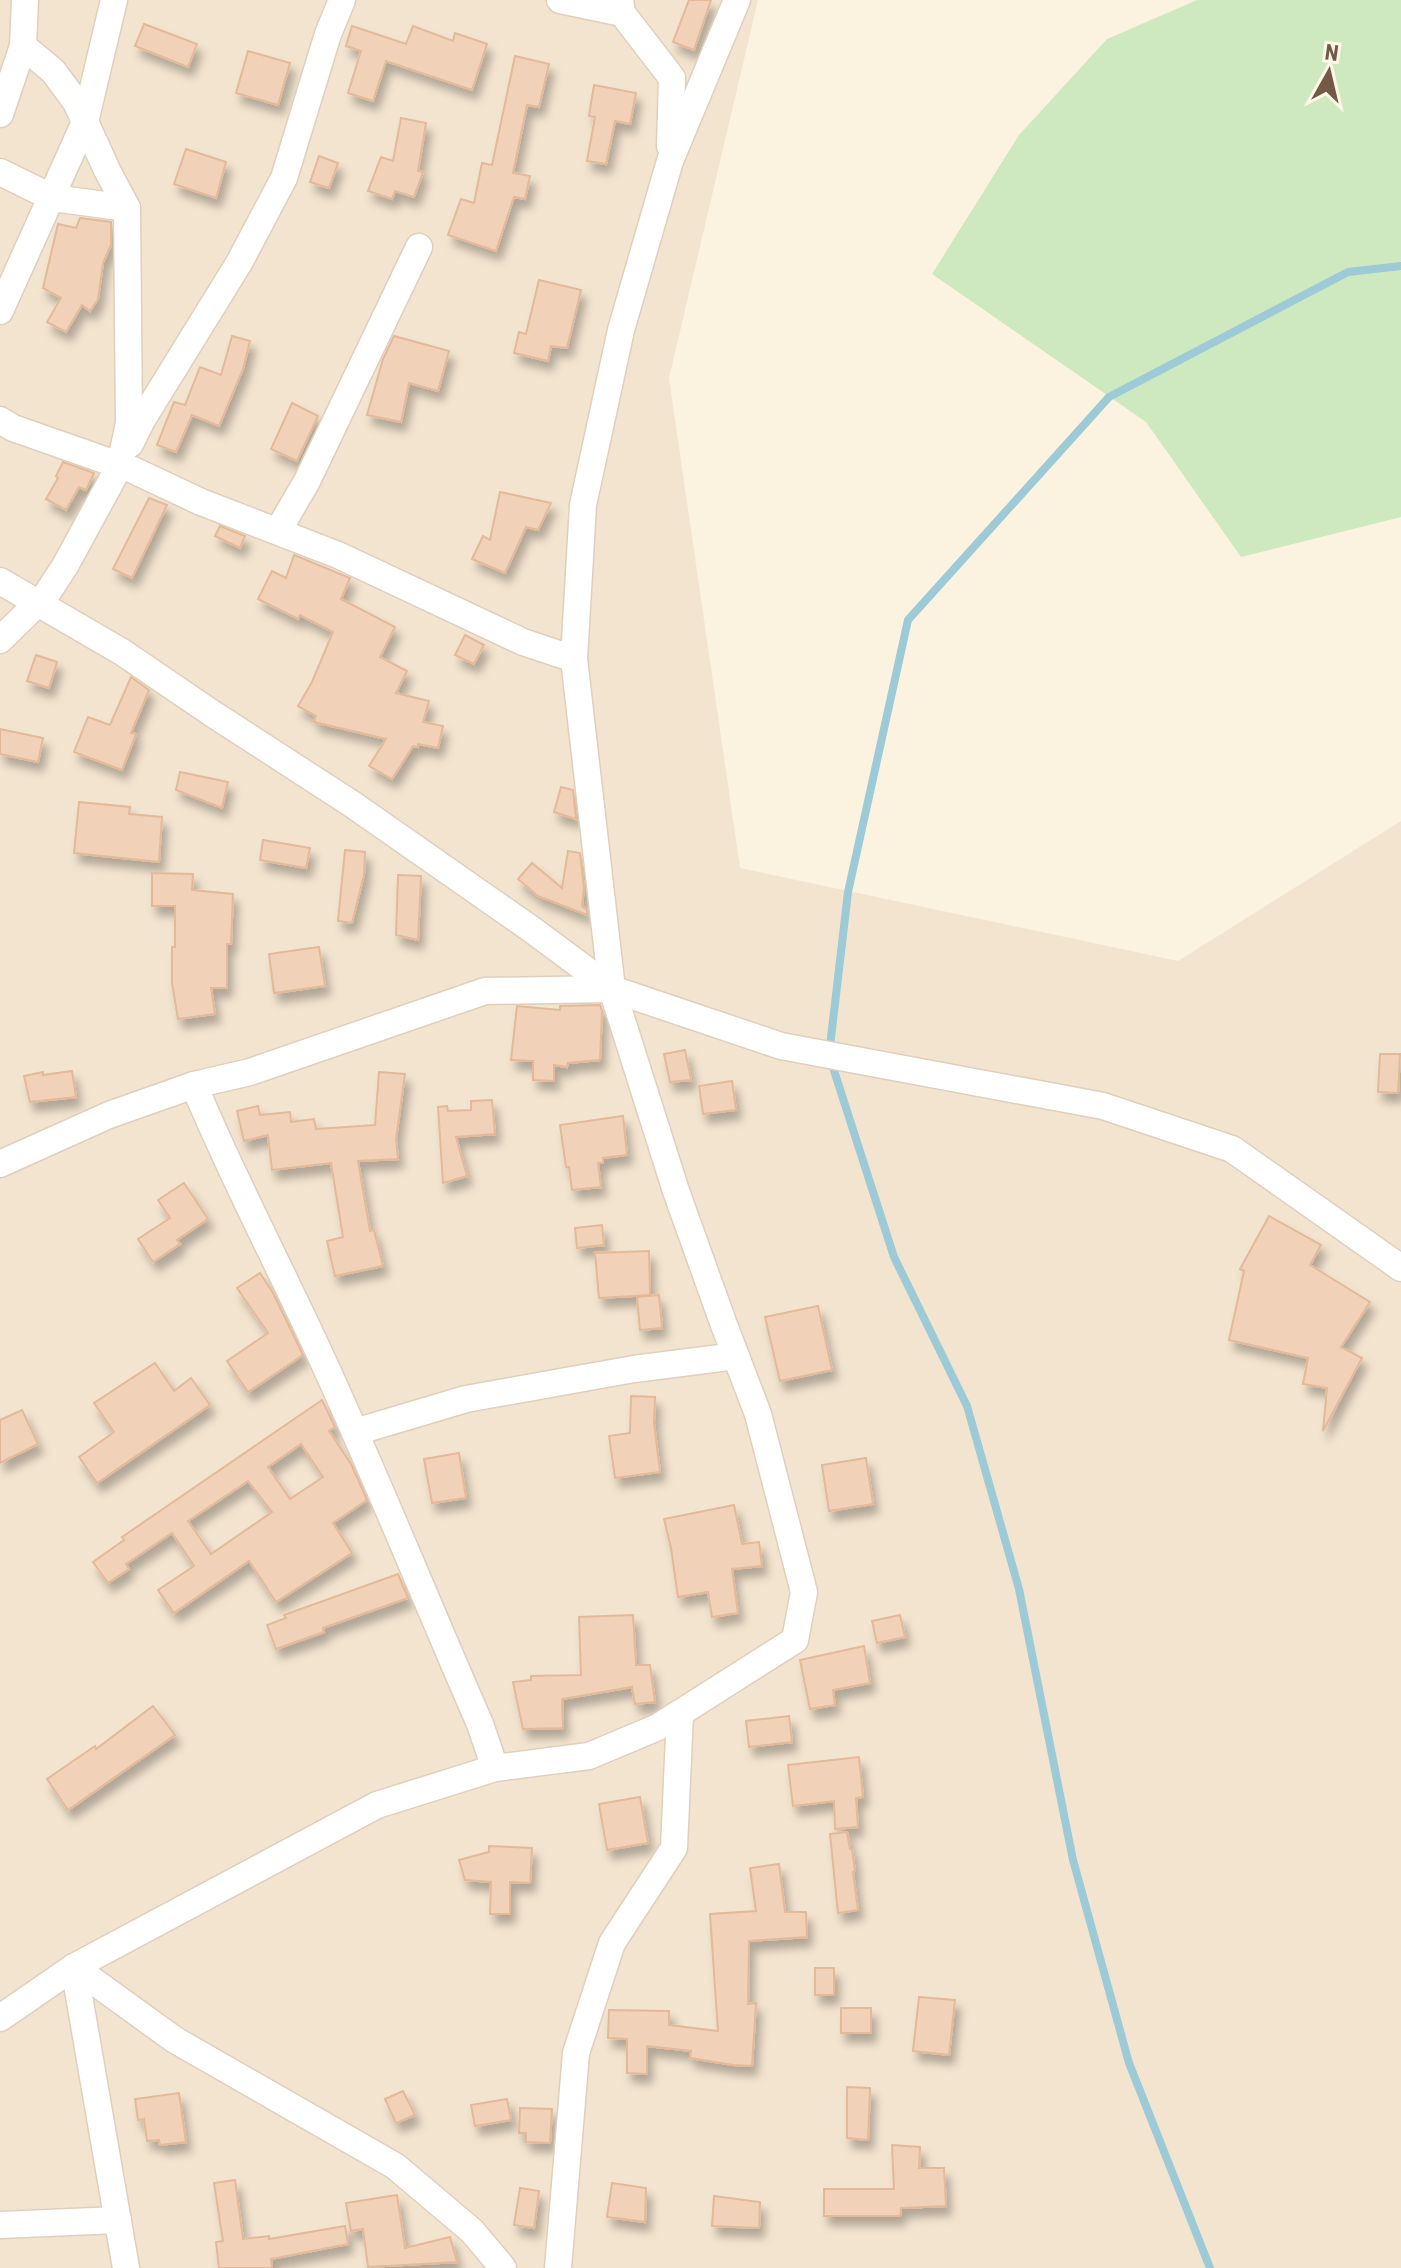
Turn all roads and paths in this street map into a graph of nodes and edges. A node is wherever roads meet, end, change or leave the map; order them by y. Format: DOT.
graph roads {
  1 [pos="25,0"];
  2 [pos="114,0"];
  3 [pos="342,0"];
  4 [pos="560,0"];
  5 [pos="737,0"];
  6 [pos="621,6"];
  7 [pos="23,46"];
  8 [pos="0,114"];
  9 [pos="85,122"];
  10 [pos="670,161"];
  11 [pos="0,172"];
  12 [pos="53,198"];
  13 [pos="127,208"];
  14 [pos="419,247"];
  15 [pos="0,311"];
  16 [pos="0,420"];
  17 [pos="120,465"];
  18 [pos="278,531"];
  19 [pos="0,581"];
  20 [pos="37,604"];
  21 [pos="0,640"];
  22 [pos="574,659"];
  23 [pos="612,989"];
  24 [pos="194,1085"];
  25 [pos="0,1164"];
  26 [pos="1401,1268"];
  27 [pos="736,1356"];
  28 [pos="355,1432"];
  29 [pos="680,1714"];
  30 [pos="495,1768"];
  31 [pos="74,1967"];
  32 [pos="0,2018"];
  33 [pos="118,2220"];
  34 [pos="0,2225"];
  35 [pos="126,2268"];
  36 [pos="503,2268"];
  37 [pos="558,2268"];
  1 -- 7 [label="street"];
  2 -- 9 [label="street"];
  3 -- 17 [label="street"];
  4 -- 6 [label="street"];
  5 -- 10 [label="street"];
  6 -- 10 [label="street"];
  7 -- 8 [label="street"];
  7 -- 9 [label="street"];
  9 -- 12 [label="street"];
  9 -- 13 [label="street"];
  10 -- 22 [label="street"];
  11 -- 12 [label="street"];
  12 -- 13 [label="street"];
  12 -- 15 [label="street"];
  13 -- 17 [label="street"];
  14 -- 18 [label="street"];
  16 -- 17 [label="street"];
  17 -- 18 [label="street"];
  17 -- 20 [label="street"];
  18 -- 22 [label="street"];
  19 -- 20 [label="street"];
  20 -- 21 [label="street"];
  20 -- 23 [label="street"];
  22 -- 23 [label="street"];
  23 -- 24 [label="street"];
  23 -- 26 [label="street"];
  23 -- 27 [label="street"];
  24 -- 25 [label="street"];
  24 -- 28 [label="street"];
  27 -- 28 [label="street"];
  27 -- 29 [label="street"];
  28 -- 30 [label="street"];
  29 -- 30 [label="street"];
  29 -- 37 [label="street"];
  30 -- 31 [label="street"];
  31 -- 32 [label="street"];
  31 -- 33 [label="street"];
  31 -- 36 [label="street"];
  33 -- 34 [label="street"];
  33 -- 35 [label="street"];
}
